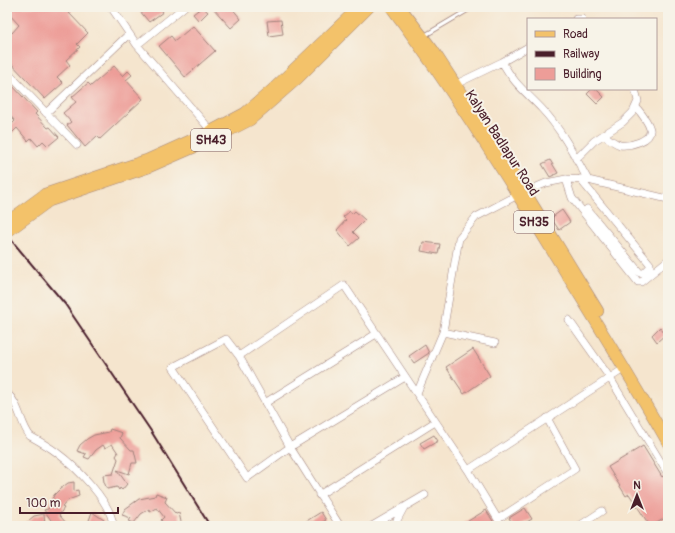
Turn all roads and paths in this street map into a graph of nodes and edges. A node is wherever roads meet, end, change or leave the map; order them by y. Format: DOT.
graph roads {
  1 [pos="111,7"];
  2 [pos="184,7"];
  3 [pos="369,7"];
  4 [pos="391,7"];
  5 [pos="400,7"];
  6 [pos="473,7"];
  7 [pos="355,8"];
  8 [pos="129,34"];
  9 [pos="420,39"];
  10 [pos="137,46"];
  11 [pos="527,48"];
  12 [pos="502,62"];
  13 [pos="7,72"];
  14 [pos="452,86"];
  15 [pos="635,90"];
  16 [pos="636,107"];
  17 [pos="46,113"];
  18 [pos="215,134"];
  19 [pos="604,135"];
  20 [pos="77,145"];
  21 [pos="576,159"];
  22 [pos="566,179"];
  23 [pos="580,179"];
  24 [pos="588,180"];
  25 [pos="522,193"];
  26 [pos="668,199"];
  27 [pos="587,209"];
  28 [pos="608,214"];
  29 [pos="14,220"];
  30 [pos="598,222"];
  31 [pos="7,232"];
  32 [pos="631,241"];
  33 [pos="620,250"];
  34 [pos="668,260"];
  35 [pos="570,320"];
  36 [pos="443,332"];
  37 [pos="376,334"];
  38 [pos="496,342"];
  39 [pos="239,356"];
  40 [pos="625,368"];
  41 [pos="405,377"];
  42 [pos="610,378"];
  43 [pos="635,378"];
  44 [pos="7,393"];
  45 [pos="417,393"];
  46 [pos="265,403"];
  47 [pos="547,418"];
  48 [pos="435,422"];
  49 [pos="668,430"];
  50 [pos="668,443"];
  51 [pos="290,447"];
  52 [pos="468,470"];
  53 [pos="668,474"];
  54 [pos="319,495"];
  55 [pos="425,495"];
  56 [pos="405,506"];
  57 [pos="602,510"];
  58 [pos="500,523"];
  59 [pos="394,525"];
  60 [pos="113,526"];
  61 [pos="340,526"];
  62 [pos="372,526"];
  63 [pos="579,526"];
  1 -- 8 [label="street"];
  2 -- 10 [label="street"];
  3 -- 18 [label="main road, SH43"];
  4 -- 9 [label="main road, Kalyan Badlapur Road / SH35"];
  5 -- 9 [label="main road, Kalyan Badlapur Road / SH35"];
  6 -- 9 [label="lane"];
  7 -- 18 [label="main road, SH43"];
  8 -- 10 [label="street"];
  8 -- 17 [label="street"];
  9 -- 14 [label="main road, Kalyan Badlapur Road / SH35"];
  10 -- 18 [label="street"];
  11 -- 12 [label="street"];
  12 -- 14 [label="street"];
  12 -- 21 [label="street"];
  13 -- 17 [label="street"];
  14 -- 25 [label="main road, Kalyan Badlapur Road / SH35"];
  15 -- 16 [label="street"];
  16 -- 19 [label="street"];
  16 -- 19 [label="street"];
  17 -- 20 [label="street"];
  18 -- 29 [label="main road, SH43"];
  19 -- 21 [label="street"];
  21 -- 24 [label="street"];
  22 -- 23 [label="street"];
  22 -- 25 [label="street"];
  22 -- 34 [label="street"];
  23 -- 24 [label="street"];
  23 -- 28 [label="street"];
  24 -- 26 [label="street"];
  25 -- 36 [label="street"];
  25 -- 40 [label="main road, Kalyan Badlapur Road / SH35"];
  25 -- 43 [label="main road, Kalyan Badlapur Road / SH35"];
  27 -- 30 [label="street"];
  28 -- 30 [label="street"];
  28 -- 32 [label="street"];
  29 -- 31 [label="main road, SH43"];
  30 -- 33 [label="street"];
  32 -- 33 [label="street"];
  32 -- 33 [label="street"];
  35 -- 42 [label="street"];
  36 -- 38 [label="street"];
  36 -- 45 [label="street"];
  37 -- 39 [label="street"];
  37 -- 41 [label="street"];
  37 -- 46 [label="street"];
  39 -- 46 [label="street"];
  39 -- 51 [label="street"];
  40 -- 42 [label="street"];
  40 -- 43 [label="main road, Kalyan Badlapur Road / SH35"];
  41 -- 45 [label="street"];
  41 -- 51 [label="street"];
  42 -- 47 [label="street"];
  42 -- 53 [label="street"];
  43 -- 49 [label="main road, Kalyan Badlapur Road / SH35"];
  43 -- 50 [label="main road, Kalyan Badlapur Road / SH35"];
  44 -- 60 [label="street"];
  45 -- 48 [label="street"];
  46 -- 51 [label="street"];
  47 -- 52 [label="street"];
  47 -- 58 [label="street"];
  48 -- 52 [label="street"];
  48 -- 54 [label="street"];
  51 -- 54 [label="street"];
  52 -- 58 [label="street"];
  54 -- 61 [label="street"];
  55 -- 56 [label="street"];
  56 -- 59 [label="street"];
  56 -- 62 [label="street"];
  57 -- 63 [label="street"];
}
